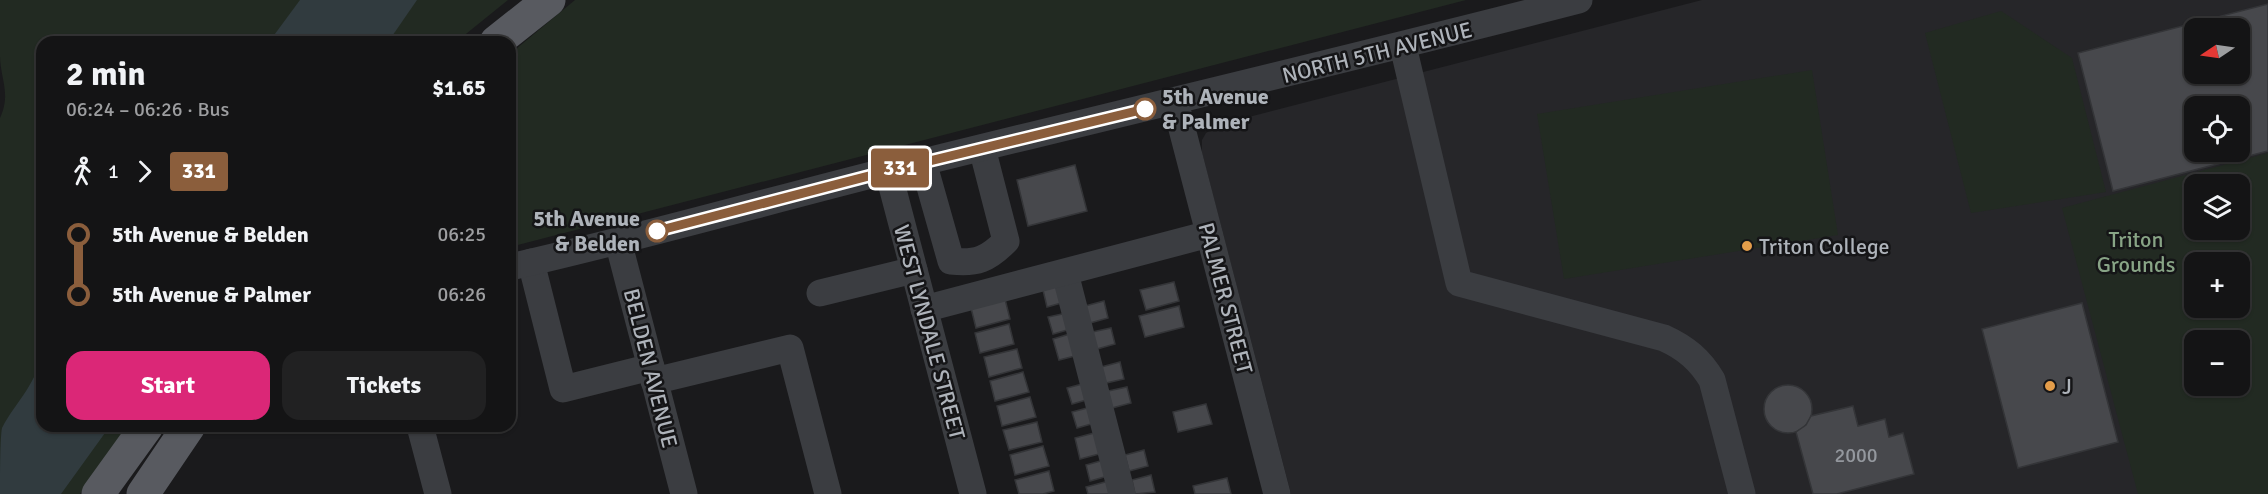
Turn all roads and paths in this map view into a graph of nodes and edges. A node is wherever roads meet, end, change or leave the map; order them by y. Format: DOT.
graph roads {
  1 [pos="549,0"];
  2 [pos="1579,0"];
  3 [pos="504,36"];
  4 [pos="1403,46"];
  5 [pos="1175,102"];
  6 [pos="982,148"];
  7 [pos="923,162"];
  8 [pos="888,171"];
  9 [pos="1209,234"];
  10 [pos="618,241"];
  11 [pos="521,265"];
  12 [pos="914,270"];
  13 [pos="1065,273"];
  14 [pos="820,293"];
  15 [pos="924,309"];
  16 [pos="653,374"];
  17 [pos="143,432"];
  18 [pos="185,432"];
  19 [pos="197,432"];
  20 [pos="422,432"];
  21 [pos="165,461"];
  22 [pos="146,492"];
  23 [pos="98,494"];
  24 [pos="438,494"];
  25 [pos="684,494"];
  26 [pos="828,494"];
  27 [pos="973,494"];
  28 [pos="1122,494"];
  29 [pos="1277,494"];
  30 [pos="1742,494"];
  1 -- 3 [label="main road"];
  2 -- 4 [label="street, NORTH 5TH AVENUE"];
  4 -- 5 [label="street, NORTH 5TH AVENUE"];
  4 -- 30 [label="street"];
  5 -- 6 [label="street, NORTH 5TH AVENUE"];
  5 -- 9 [label="street, PALMER STREET"];
  6 -- 7 [label="street, NORTH 5TH AVENUE"];
  6 -- 7 [label="street"];
  7 -- 8 [label="street, NORTH 5TH AVENUE"];
  8 -- 10 [label="street, NORTH 5TH AVENUE"];
  8 -- 12 [label="street, WEST LYNDALE STREET"];
  9 -- 13 [label="street"];
  9 -- 29 [label="street, PALMER STREET"];
  10 -- 11 [label="street, NORTH 5TH AVENUE"];
  10 -- 16 [label="street, BELDEN AVENUE"];
  11 -- 16 [label="street"];
  12 -- 14 [label="street"];
  12 -- 15 [label="street, WEST LYNDALE STREET"];
  13 -- 15 [label="street"];
  13 -- 28 [label="street"];
  15 -- 27 [label="street, WEST LYNDALE STREET"];
  16 -- 25 [label="street, BELDEN AVENUE"];
  16 -- 26 [label="street"];
  17 -- 23 [label="main road"];
  18 -- 21 [label="main road"];
  19 -- 21 [label="main road"];
  20 -- 24 [label="street"];
  21 -- 22 [label="main road"];
}
